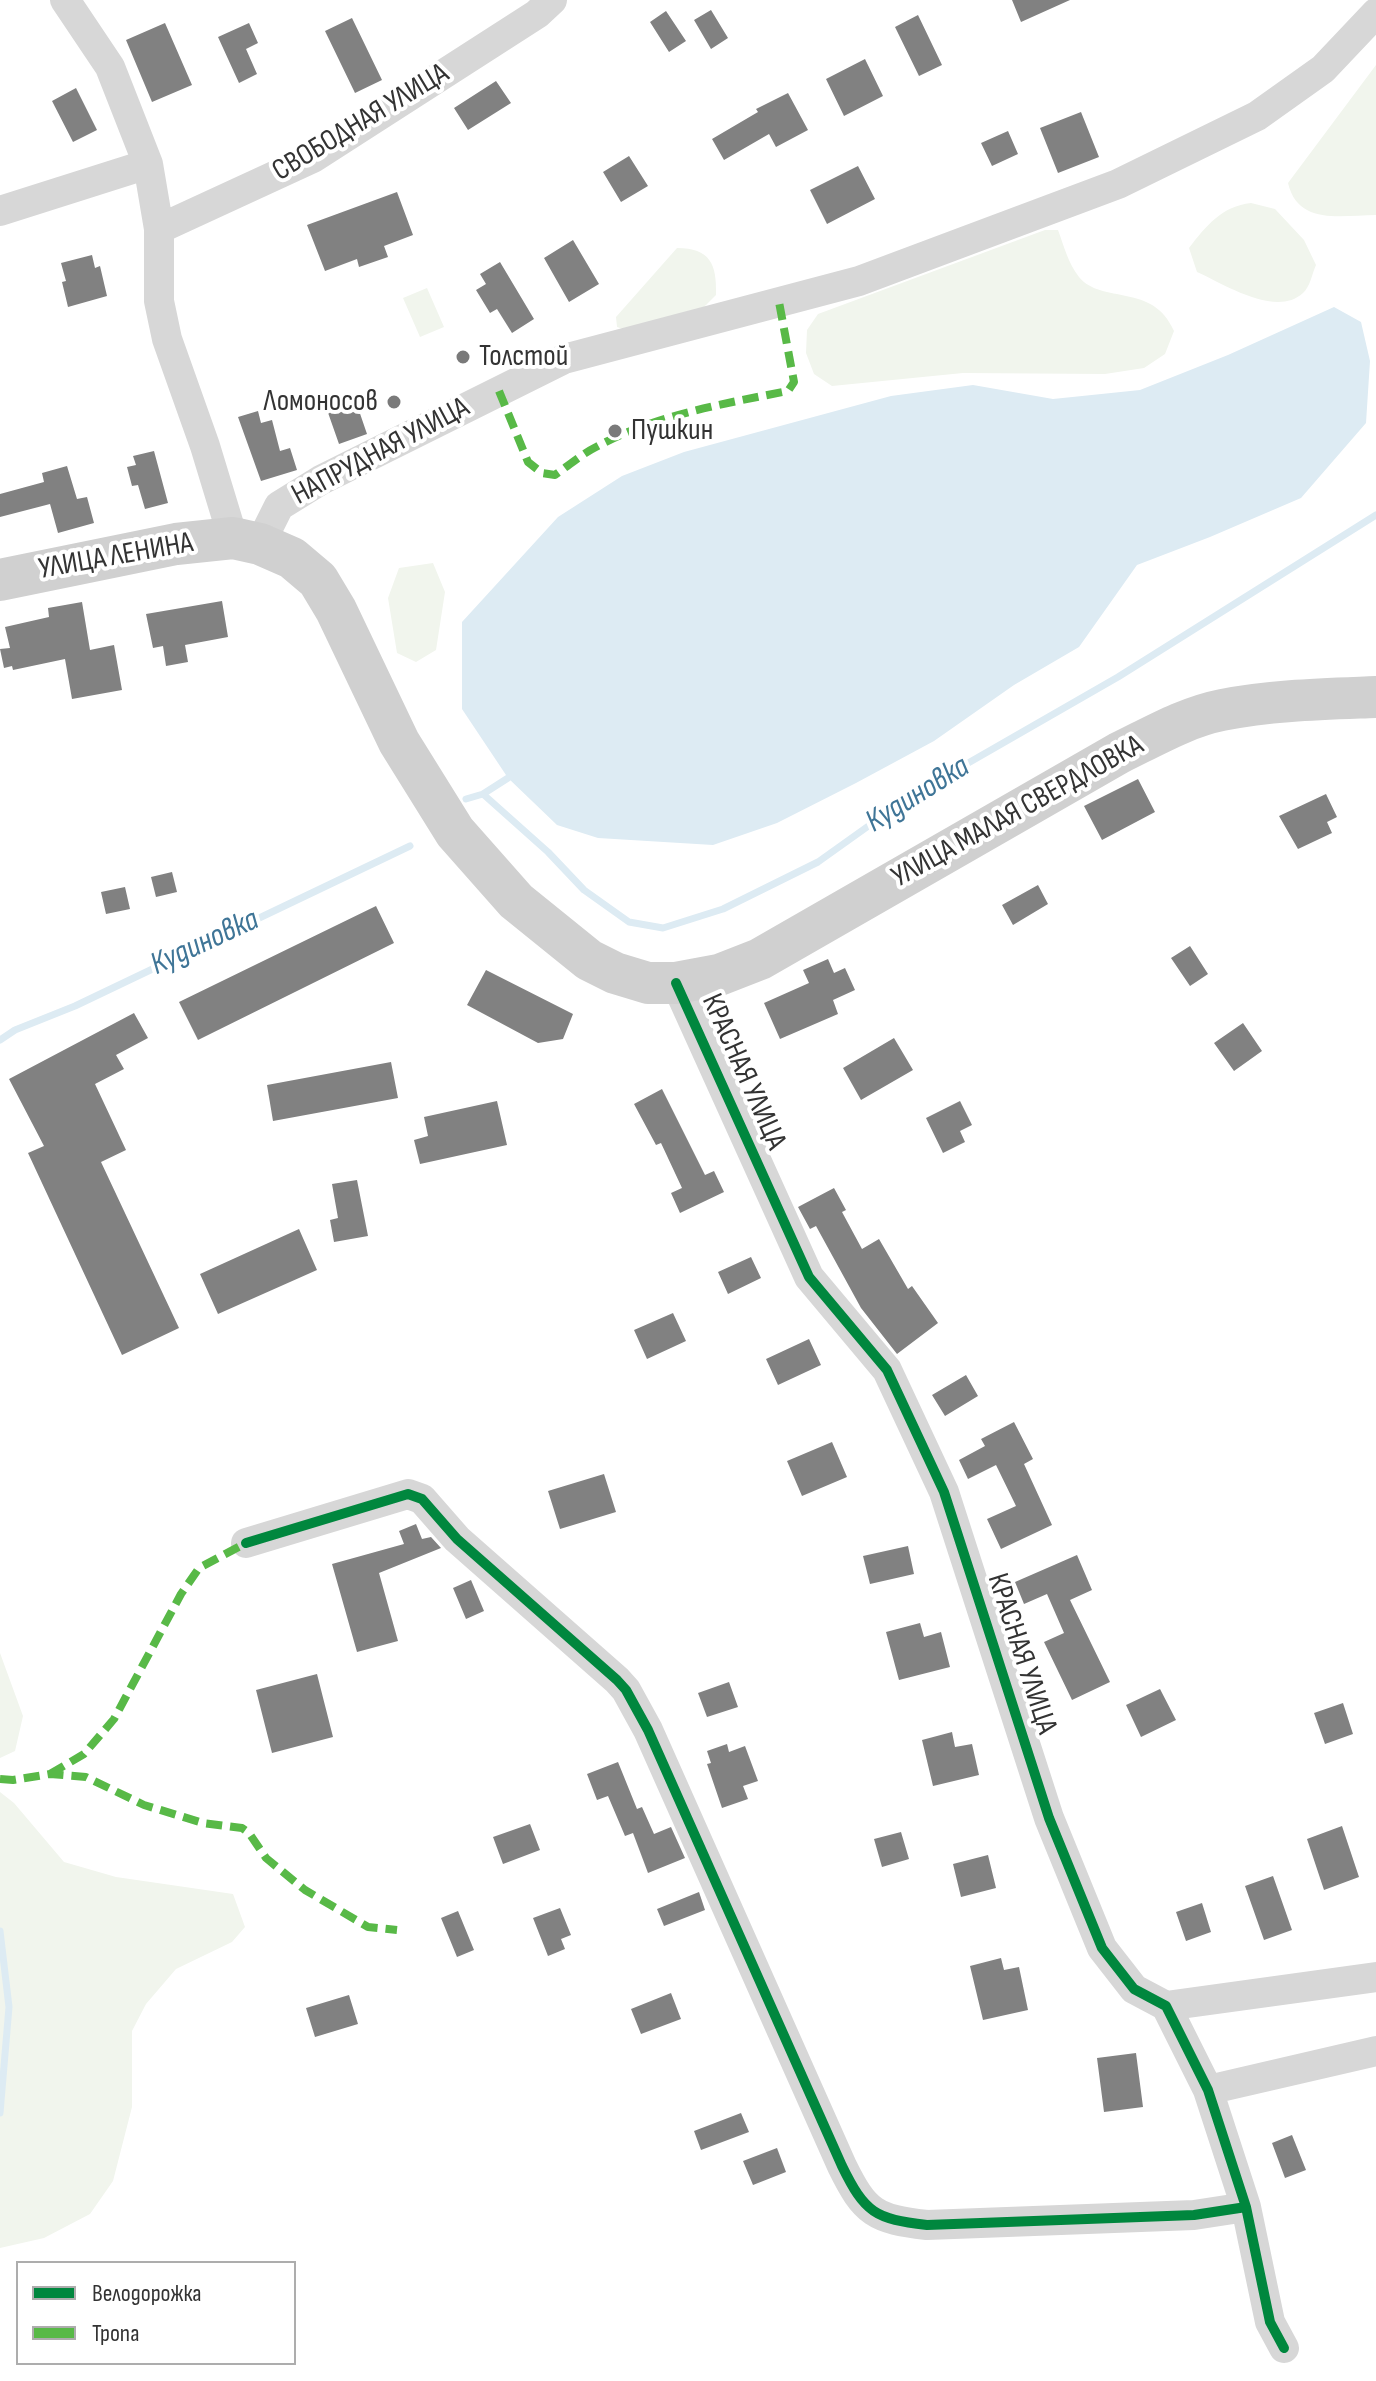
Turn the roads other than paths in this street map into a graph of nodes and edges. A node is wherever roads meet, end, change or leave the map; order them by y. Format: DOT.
graph roads {
  1 [pos="65,0"];
  2 [pos="552,0"];
  3 [pos="1376,13"];
  4 [pos="148,164"];
  5 [pos="0,211"];
  6 [pos="159,229"];
  7 [pos="246,541"];
  8 [pos="0,580"];
  9 [pos="1376,697"];
  10 [pos="676,983"];
  11 [pos="246,1543"];
  12 [pos="1376,1977"];
  13 [pos="1166,2006"];
  14 [pos="1376,2051"];
  15 [pos="1208,2090"];
  16 [pos="1246,2207"];
  17 [pos="1284,2348"];
  1 -- 4 [label="street"];
  2 -- 6 [label="street, СВОБОДНАЯ УЛИЦА"];
  3 -- 7 [label="street, НАПРУДНАЯ УЛИЦА"];
  4 -- 5 [label="street"];
  4 -- 6 [label="street"];
  6 -- 7 [label="street"];
  7 -- 8 [label="main road, УЛИЦА ЛЕНИНА"];
  7 -- 10 [label="main road, КРАСНАЯ УЛИЦА"];
  9 -- 10 [label="main road, УЛИЦА МАЛАЯ СВЕРДЛОВКА"];
  10 -- 13 [label="street, КРАСНАЯ УЛИЦА"];
  11 -- 16 [label="street"];
  12 -- 13 [label="street"];
  13 -- 15 [label="street"];
  14 -- 15 [label="street"];
  15 -- 16 [label="street"];
  16 -- 17 [label="street"];
}
